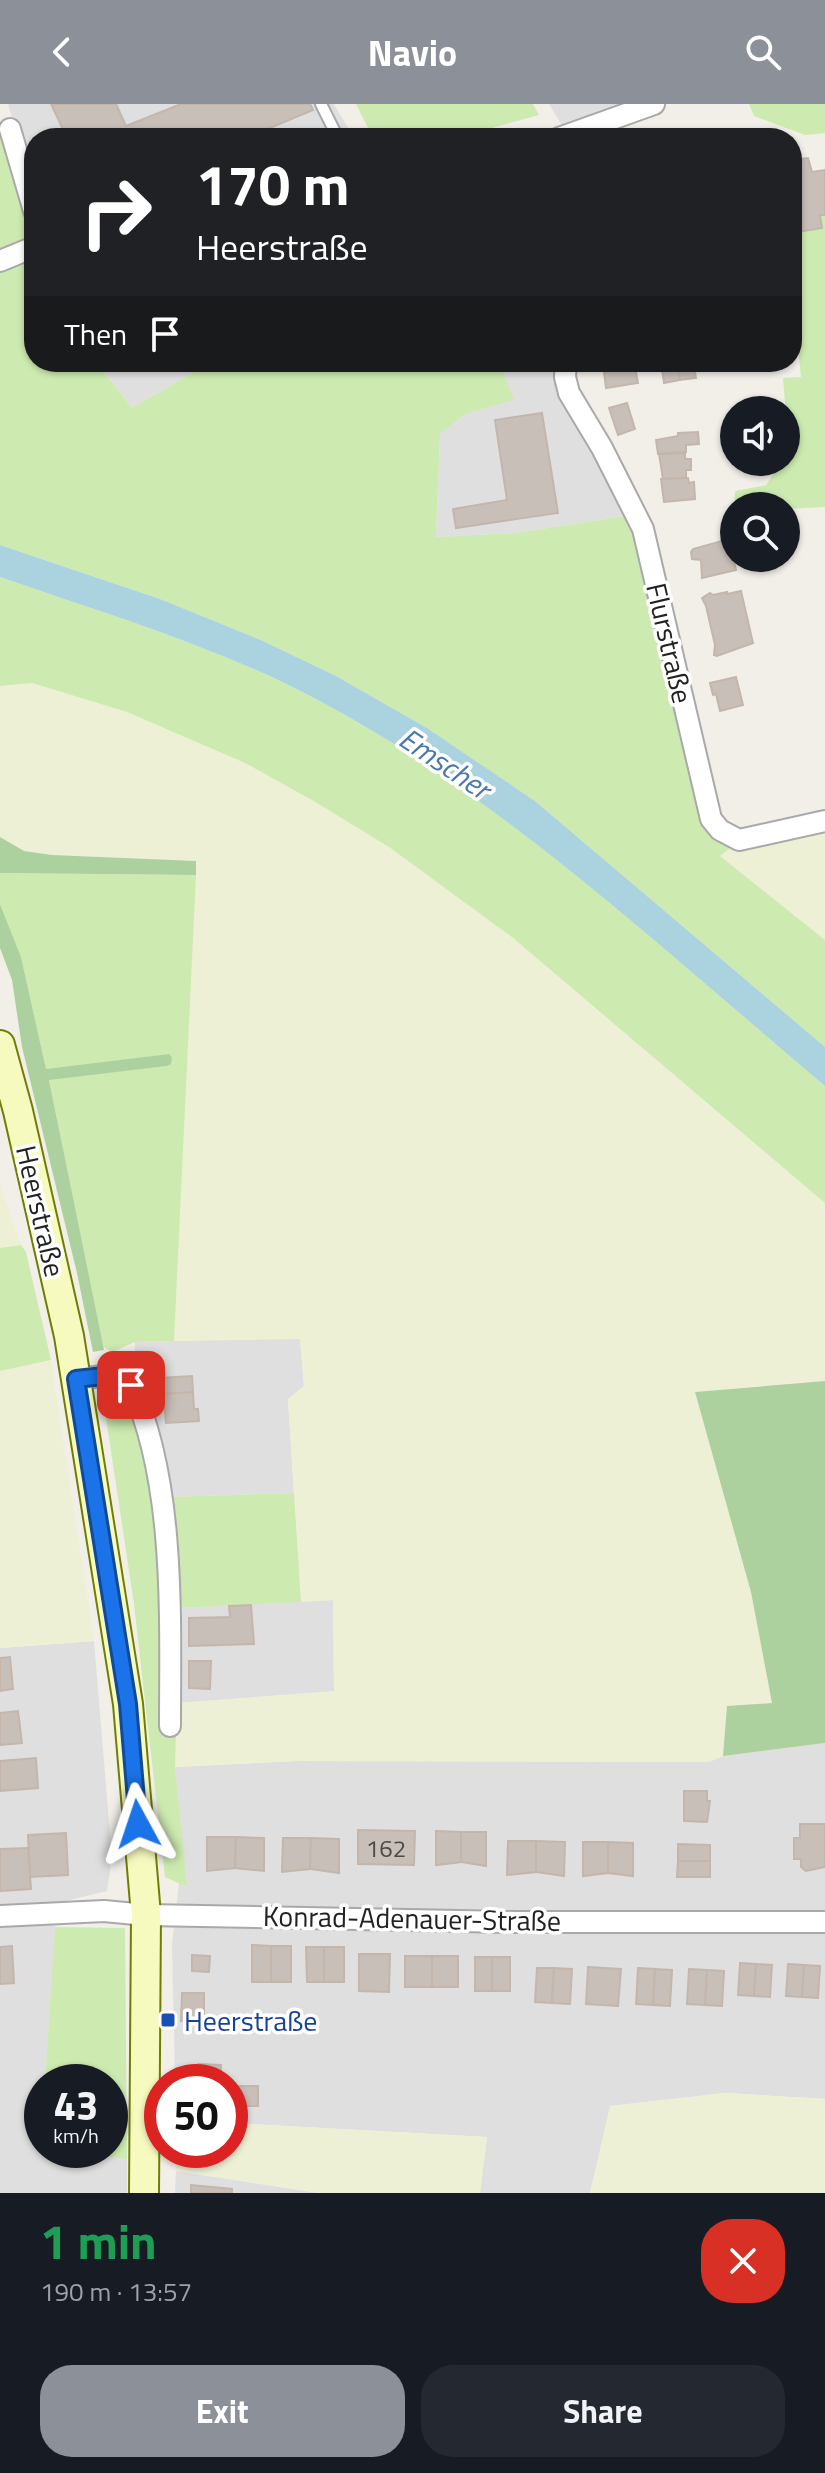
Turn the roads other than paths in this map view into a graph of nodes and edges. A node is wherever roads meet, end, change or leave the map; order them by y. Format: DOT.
graph roads {
  1 [pos="321,104"];
  2 [pos="654,104"];
  3 [pos="623,110"];
  4 [pos="333,128"];
  5 [pos="588,128"];
  6 [pos="10,129"];
  7 [pos="24,177"];
  8 [pos="24,251"];
  9 [pos="0,261"];
  10 [pos="567,372"];
  11 [pos="825,821"];
  12 [pos="0,1045"];
  13 [pos="76,1379"];
  14 [pos="170,1726"];
  15 [pos="146,1915"];
  16 [pos="0,1916"];
  17 [pos="825,1922"];
  18 [pos="144,2193"];
  1 -- 4 [label="lane"];
  2 -- 3 [label="street"];
  3 -- 5 [label="street"];
  6 -- 7 [label="street"];
  8 -- 9 [label="street"];
  10 -- 11 [label="street, Flurstraße"];
  12 -- 13 [label="main road, Heerstraße"];
  13 -- 14 [label="street"];
  13 -- 15 [label="main road, Heerstraße"];
  15 -- 16 [label="street, Konrad-Adenauer-Straße"];
  15 -- 17 [label="street, Konrad-Adenauer-Straße"];
  15 -- 18 [label="main road, Heerstraße"];
}
